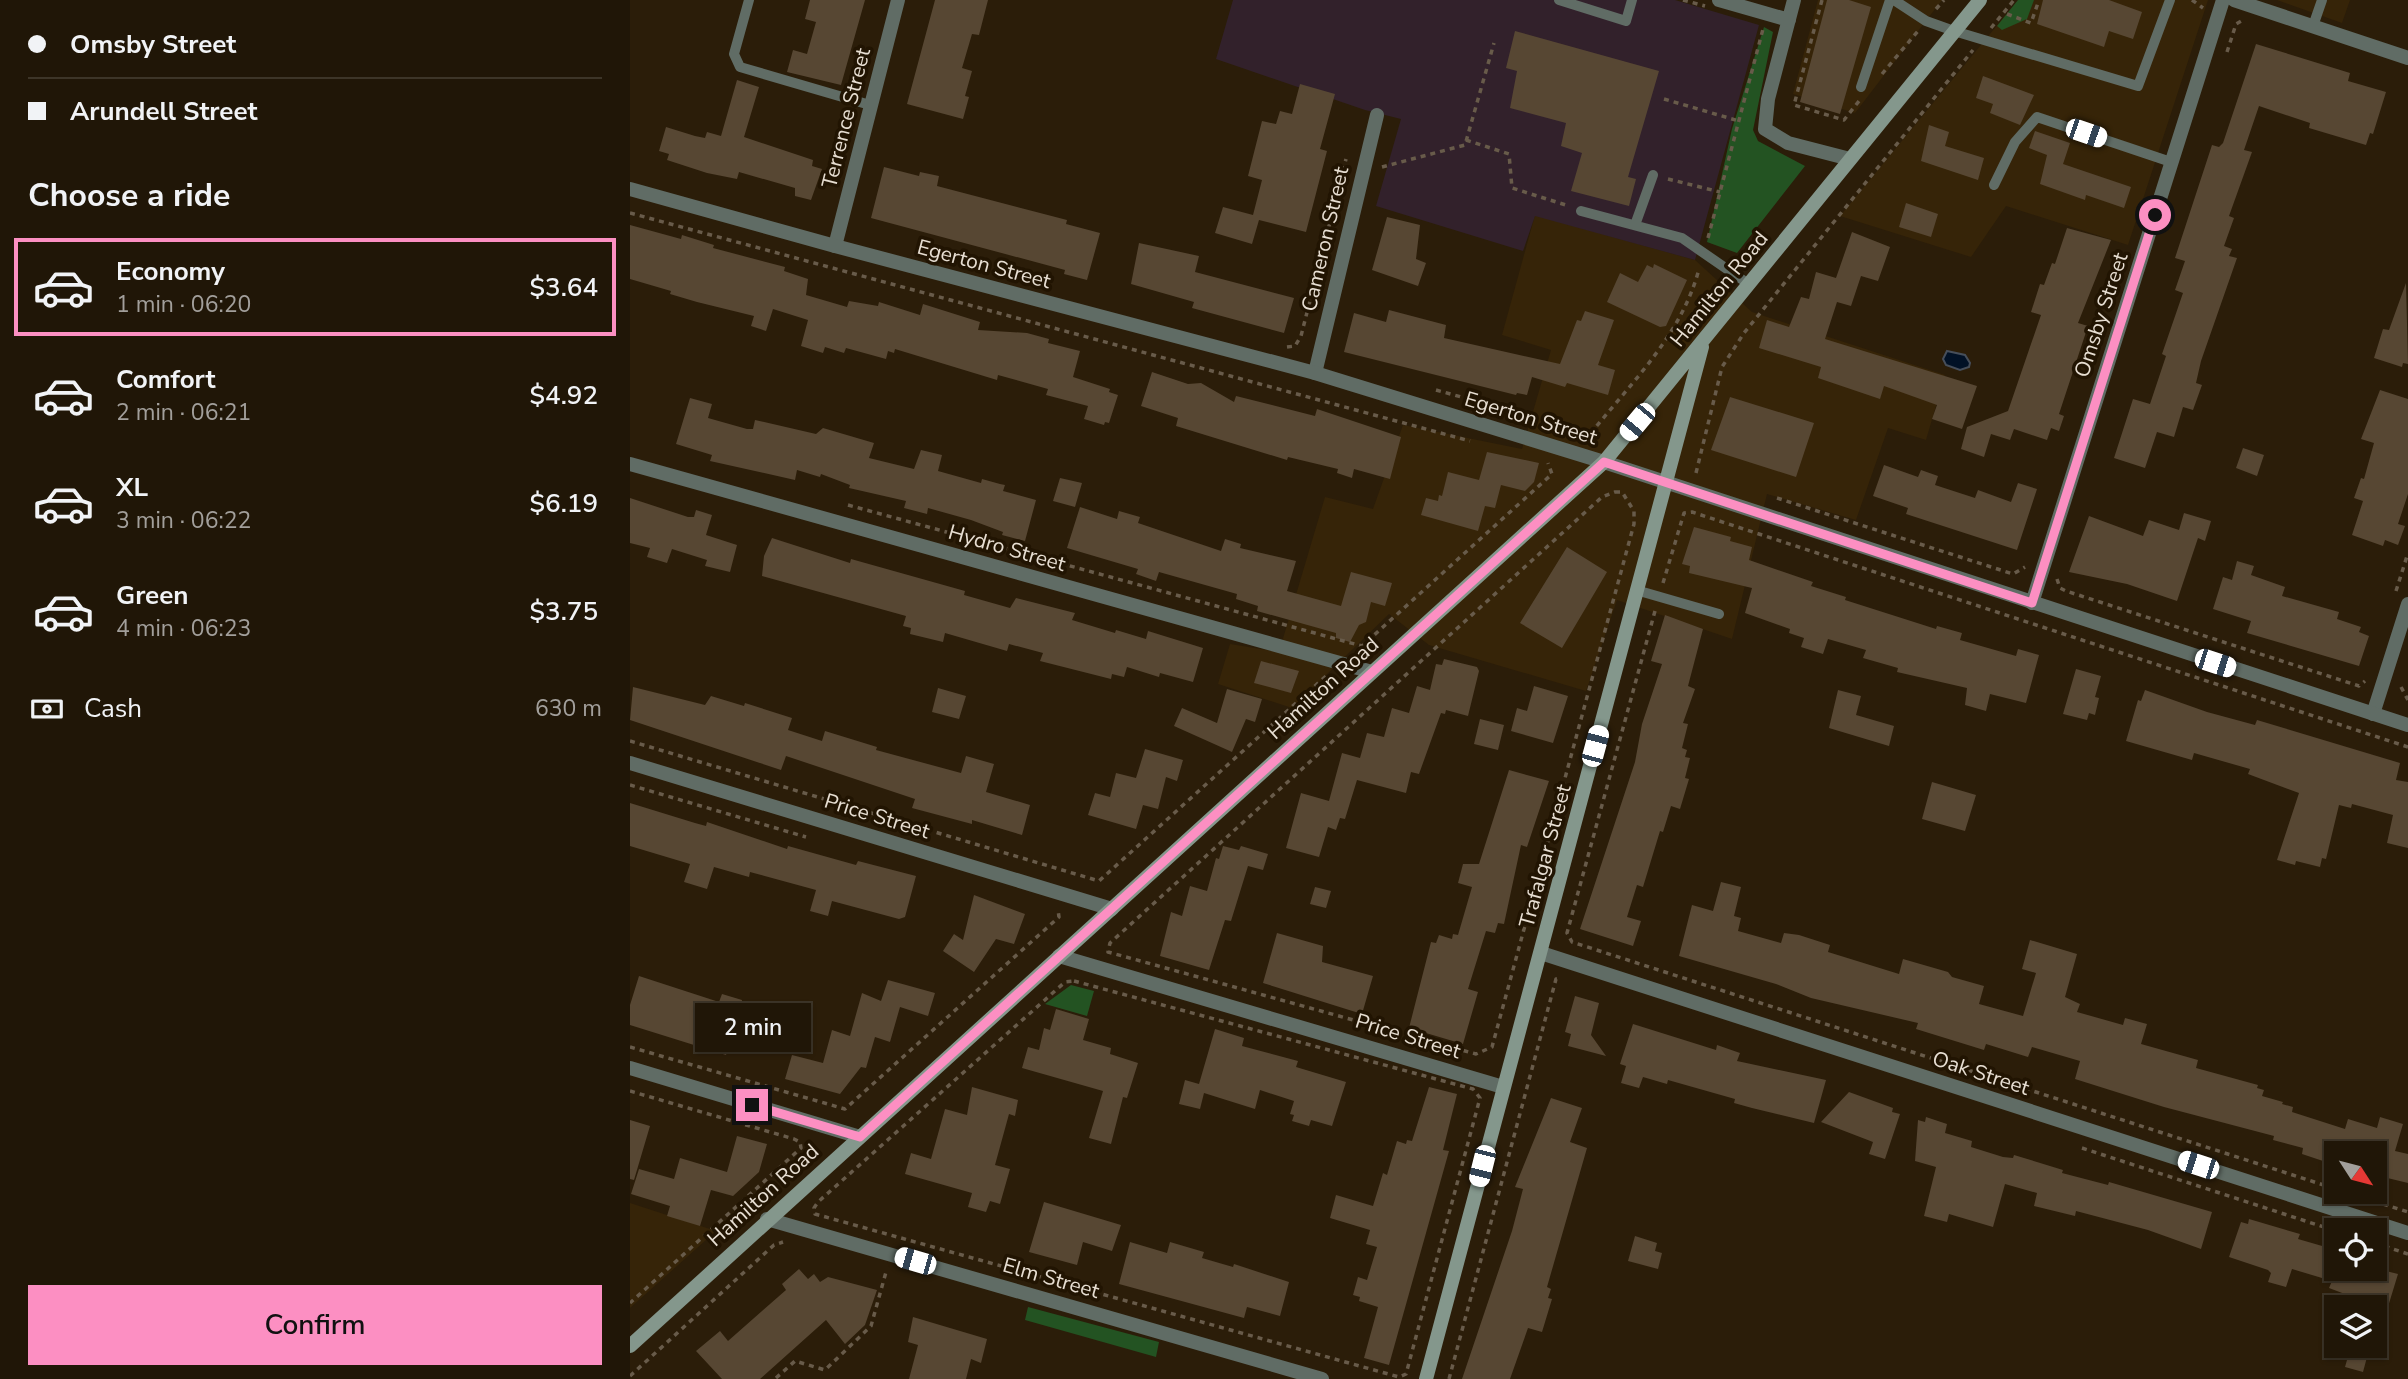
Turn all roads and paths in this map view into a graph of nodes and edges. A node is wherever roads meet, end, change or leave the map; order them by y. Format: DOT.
graph roads {
  1 [pos="749,0"];
  2 [pos="898,0"];
  3 [pos="1559,0"];
  4 [pos="1632,0"];
  5 [pos="1719,0"];
  6 [pos="1794,0"];
  7 [pos="1822,0"];
  8 [pos="1892,0"];
  9 [pos="1980,0"];
  10 [pos="2014,0"];
  11 [pos="2039,0"];
  12 [pos="2170,0"];
  13 [pos="2192,0"];
  14 [pos="2223,0"];
  15 [pos="2234,0"];
  16 [pos="2322,0"];
  17 [pos="1768,14"];
  18 [pos="2007,14"];
  19 [pos="2204,17"];
  20 [pos="1789,20"];
  21 [pos="2236,24"];
  22 [pos="2313,26"];
  23 [pos="1954,31"];
  24 [pos="1982,40"];
  25 [pos="1494,43"];
  26 [pos="2408,58"];
  27 [pos="2223,63"];
  28 [pos="1861,87"];
  29 [pos="1664,99"];
  30 [pos="870,105"];
  31 [pos="1794,105"];
  32 [pos="1377,115"];
  33 [pos="1739,121"];
  34 [pos="1466,140"];
  35 [pos="1348,152"];
  36 [pos="1850,159"];
  37 [pos="2171,162"];
  38 [pos="1363,172"];
  39 [pos="1653,175"];
  40 [pos="1994,185"];
  41 [pos="630,189"];
  42 [pos="1720,192"];
  43 [pos="1581,211"];
  44 [pos="630,213"];
  45 [pos="1635,225"];
  46 [pos="835,246"];
  47 [pos="1704,252"];
  48 [pos="1750,285"];
  49 [pos="1703,342"];
  50 [pos="1278,347"];
  51 [pos="1315,373"];
  52 [pos="1434,390"];
  53 [pos="1481,444"];
  54 [pos="1535,459"];
  55 [pos="1604,462"];
  56 [pos="630,464"];
  57 [pos="1709,477"];
  58 [pos="1663,483"];
  59 [pos="1615,492"];
  60 [pos="1773,497"];
  61 [pos="843,503"];
  62 [pos="2408,553"];
  63 [pos="2029,557"];
  64 [pos="2061,566"];
  65 [pos="1636,590"];
  66 [pos="1659,597"];
  67 [pos="2032,603"];
  68 [pos="2392,603"];
  69 [pos="2408,604"];
  70 [pos="1719,614"];
  71 [pos="1372,672"];
  72 [pos="2368,676"];
  73 [pos="1326,677"];
  74 [pos="2400,686"];
  75 [pos="2408,700"];
  76 [pos="2372,714"];
  77 [pos="2408,725"];
  78 [pos="630,741"];
  79 [pos="2408,747"];
  80 [pos="630,763"];
  81 [pos="630,785"];
  82 [pos="815,839"];
  83 [pos="1058,909"];
  84 [pos="1112,909"];
  85 [pos="1541,953"];
  86 [pos="1059,956"];
  87 [pos="1564,978"];
  88 [pos="630,1047"];
  89 [pos="630,1068"];
  90 [pos="1503,1087"];
  91 [pos="630,1091"];
  92 [pos="860,1137"];
  93 [pos="2075,1146"];
  94 [pos="2324,1185"];
  95 [pos="2383,1204"];
  96 [pos="2408,1212"];
  97 [pos="767,1219"];
  98 [pos="2324,1227"];
  99 [pos="2408,1233"];
  100 [pos="796,1244"];
  101 [pos="2387,1248"];
  102 [pos="2408,1254"];
  103 [pos="1005,1269"];
  104 [pos="895,1272"];
  105 [pos="630,1303"];
  106 [pos="633,1339"];
  107 [pos="630,1376"];
  108 [pos="776,1378"];
  109 [pos="1322,1379"];
  110 [pos="1426,1379"];
  111 [pos="1449,1379"];
  1 -- 30 [label="lane"];
  2 -- 30 [label="street, Terrence Street"];
  3 -- 4 [label="lane"];
  5 -- 17 [label="street"];
  6 -- 20 [label="street"];
  7 -- 31 [label="path"];
  8 -- 23 [label="lane"];
  8 -- 28 [label="lane"];
  9 -- 23 [label="main road, Hamilton Road"];
  10 -- 24 [label="path"];
  11 -- 18 [label="path"];
  12 -- 24 [label="lane"];
  13 -- 19 [label="path"];
  14 -- 37 [label="street, Omsby Street"];
  15 -- 22 [label="street"];
  16 -- 22 [label="lane"];
  17 -- 20 [label="street"];
  17 -- 33 [label="path"];
  20 -- 36 [label="street"];
  21 -- 27 [label="path"];
  22 -- 26 [label="street"];
  23 -- 24 [label="lane"];
  23 -- 36 [label="main road, Hamilton Road"];
  24 -- 57 [label="path"];
  25 -- 34 [label="path"];
  29 -- 33 [label="path"];
  30 -- 46 [label="street, Terrence Street"];
  32 -- 38 [label="street, Cameron Street"];
  33 -- 42 [label="path"];
  34 -- 38 [label="path"];
  34 -- 43 [label="path"];
  35 -- 50 [label="path"];
  36 -- 48 [label="main road, Hamilton Road"];
  37 -- 40 [label="lane"];
  37 -- 67 [label="street, Omsby Street"];
  38 -- 51 [label="street, Cameron Street"];
  39 -- 42 [label="path"];
  39 -- 45 [label="lane"];
  41 -- 46 [label="street, Egerton Street"];
  42 -- 47 [label="path"];
  43 -- 45 [label="lane"];
  44 -- 53 [label="path"];
  45 -- 47 [label="lane"];
  46 -- 51 [label="street, Egerton Street"];
  47 -- 48 [label="lane"];
  47 -- 52 [label="path"];
  48 -- 49 [label="main road, Hamilton Road"];
  49 -- 55 [label="main road, Hamilton Road"];
  49 -- 58 [label="main road, Trafalgar Street"];
  51 -- 55 [label="street, Egerton Street"];
  54 -- 61 [label="path"];
  55 -- 58 [label="street, Egerton Street"];
  55 -- 71 [label="main road, Hamilton Road"];
  56 -- 71 [label="street, Hydro Street"];
  58 -- 65 [label="main road, Trafalgar Street"];
  58 -- 67 [label="street, Egerton Street"];
  59 -- 59 [label="path"];
  60 -- 63 [label="path"];
  62 -- 68 [label="path"];
  64 -- 72 [label="path"];
  65 -- 66 [label="lane"];
  65 -- 85 [label="main road, Trafalgar Street"];
  66 -- 70 [label="lane"];
  66 -- 79 [label="path"];
  66 -- 94 [label="path"];
  67 -- 76 [label="street, Egerton Street"];
  69 -- 76 [label="street"];
  71 -- 84 [label="main road, Hamilton Road"];
  73 -- 78 [label="path"];
  74 -- 75 [label="path"];
  76 -- 77 [label="street, Egerton Street"];
  80 -- 84 [label="street, Price Street"];
  81 -- 82 [label="path"];
  83 -- 88 [label="path"];
  84 -- 86 [label="main road, Hamilton Road"];
  85 -- 90 [label="main road, Trafalgar Street"];
  85 -- 99 [label="street, Oak Street"];
  86 -- 90 [label="street, Price Street"];
  86 -- 92 [label="main road, Hamilton Road"];
  87 -- 111 [label="path"];
  89 -- 92 [label="street"];
  90 -- 110 [label="main road, Trafalgar Street"];
  91 -- 105 [label="path"];
  92 -- 97 [label="main road, Hamilton Road"];
  93 -- 98 [label="path"];
  95 -- 96 [label="path"];
  97 -- 106 [label="main road, Hamilton Road"];
  97 -- 109 [label="street, Elm Street"];
  100 -- 107 [label="path"];
  101 -- 102 [label="path"];
  103 -- 103 [label="path"];
  104 -- 108 [label="path"];
}
